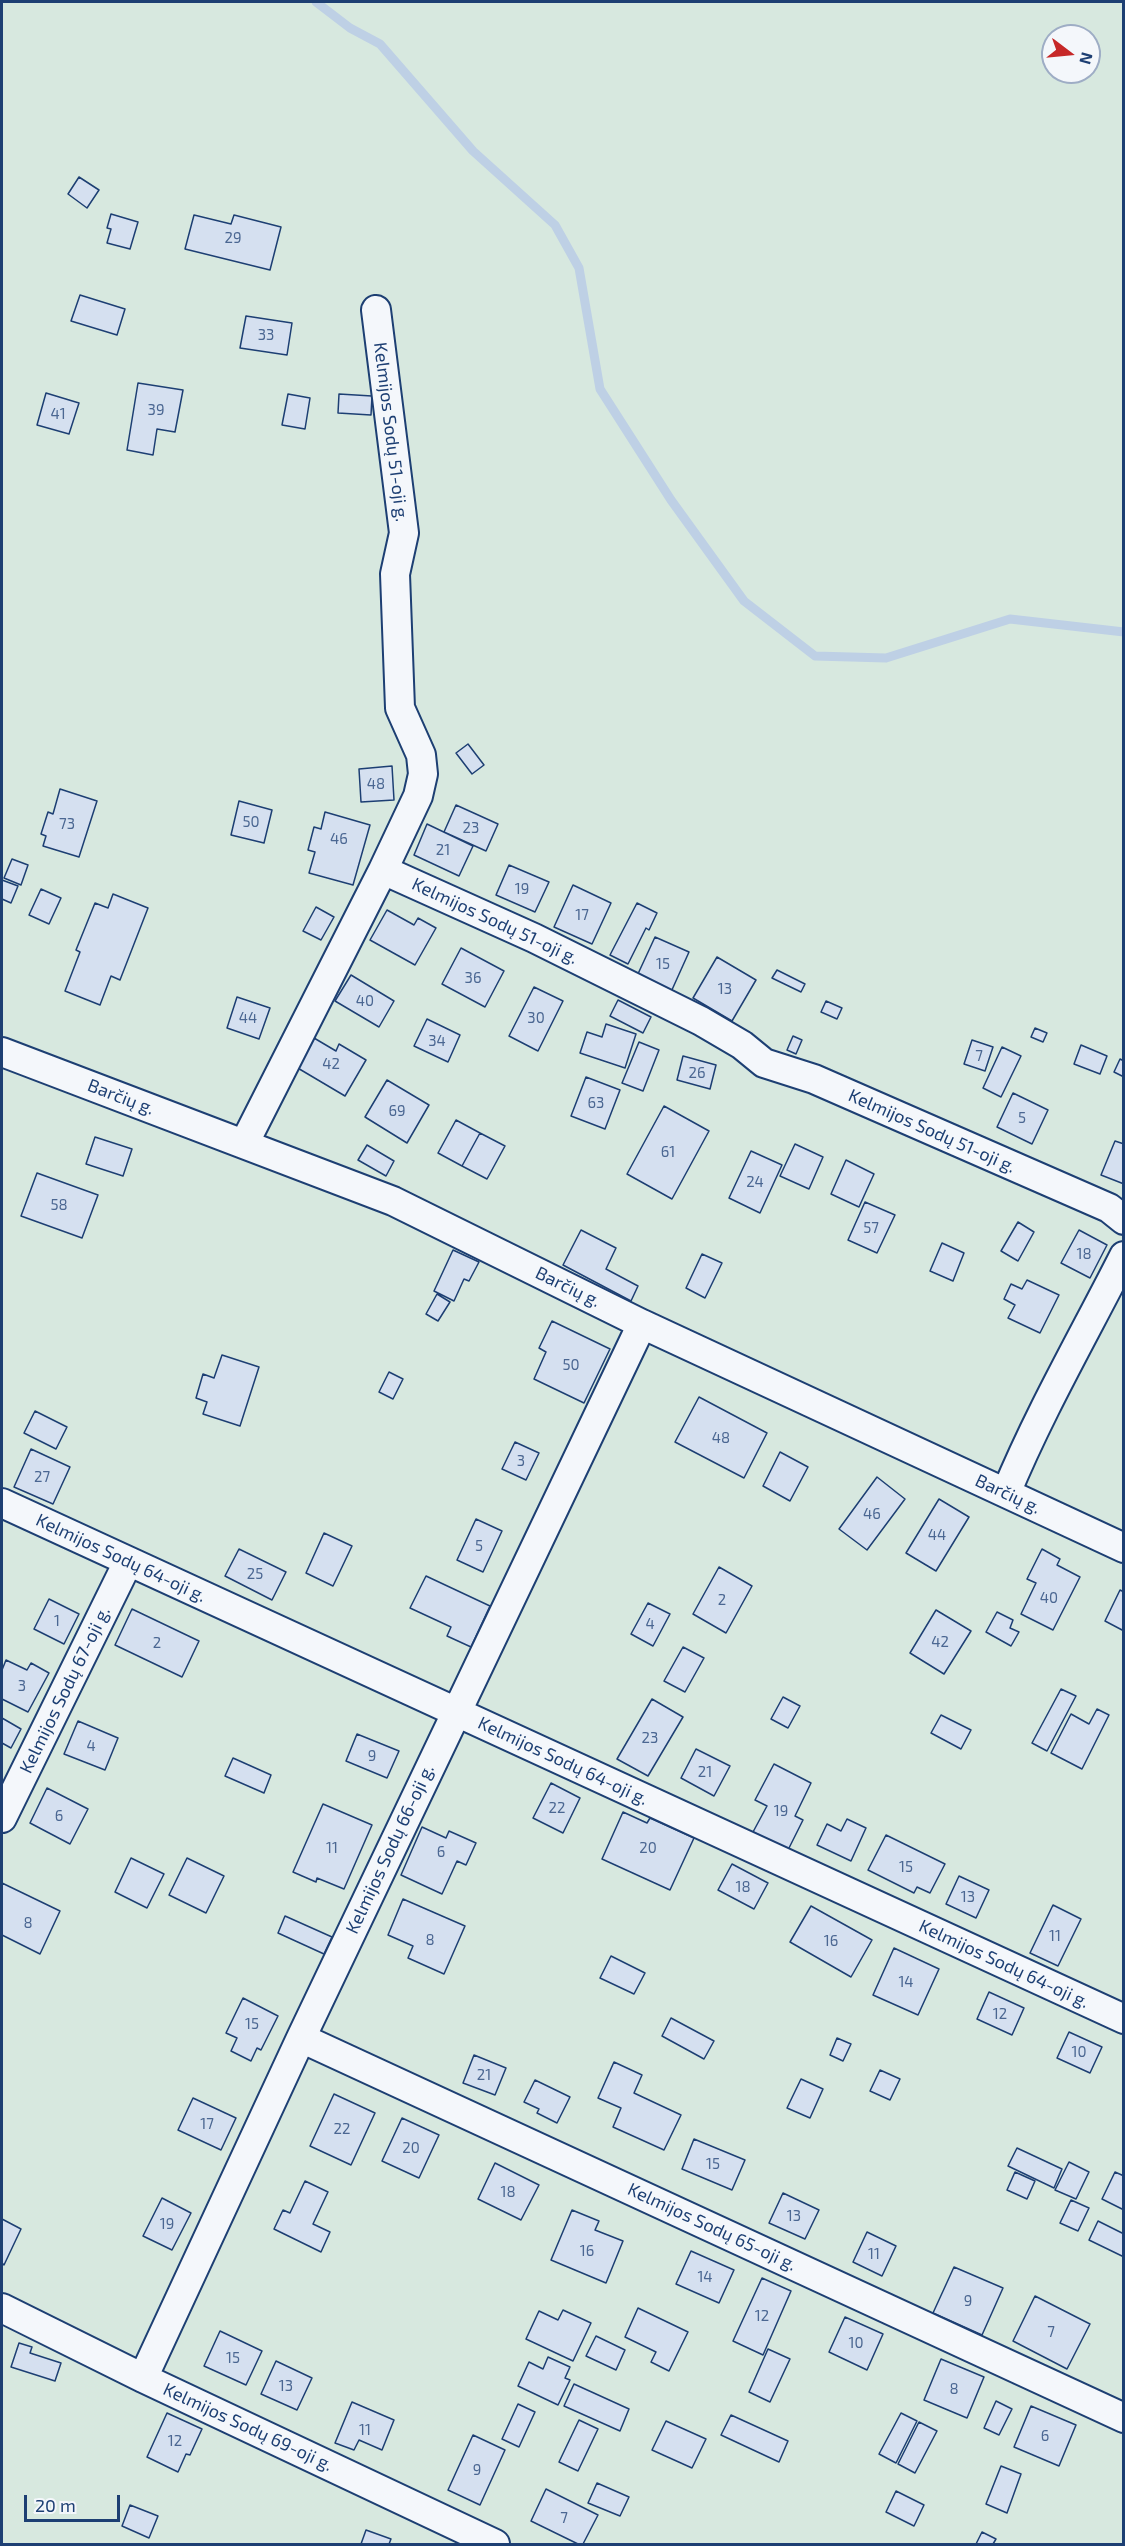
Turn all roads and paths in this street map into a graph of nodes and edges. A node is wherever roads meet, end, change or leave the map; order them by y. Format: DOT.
graph roads {
  1 [pos="376,310"];
  2 [pos="383,870"];
  3 [pos="2,1052"];
  4 [pos="244,1144"];
  5 [pos="1124,1220"];
  6 [pos="1124,1256"];
  7 [pos="642,1324"];
  8 [pos="1006,1492"];
  9 [pos="2,1503"];
  10 [pos="1124,1548"];
  11 [pos="128,1562"];
  12 [pos="455,1711"];
  13 [pos="2,1818"];
  14 [pos="1124,2019"];
  15 [pos="301,2038"];
  16 [pos="2,2308"];
  17 [pos="143,2378"];
  18 [pos="1124,2418"];
  19 [pos="495,2544"];
  1 -- 2 [label="street, Kelmijos Sodų 51-oji g."];
  2 -- 4 [label="street"];
  2 -- 5 [label="street, Kelmijos Sodų 51-oji g."];
  3 -- 4 [label="street, Barčių g."];
  4 -- 7 [label="street, Barčių g."];
  6 -- 8 [label="street"];
  7 -- 8 [label="street, Barčių g."];
  7 -- 12 [label="street, Kelmijos Sodų 66-oji g."];
  8 -- 10 [label="street, Barčių g."];
  9 -- 11 [label="street, Kelmijos Sodų 64-oji g."];
  11 -- 12 [label="street, Kelmijos Sodų 64-oji g."];
  11 -- 13 [label="street, Kelmijos Sodų 67-oji g."];
  12 -- 14 [label="street, Kelmijos Sodų 64-oji g."];
  12 -- 15 [label="street, Kelmijos Sodų 66-oji g."];
  15 -- 17 [label="street, Kelmijos Sodų 66-oji g."];
  15 -- 18 [label="street, Kelmijos Sodų 65-oji g."];
  16 -- 17 [label="street, Kelmijos Sodų 69-oji g."];
  17 -- 19 [label="street, Kelmijos Sodų 69-oji g."];
}
